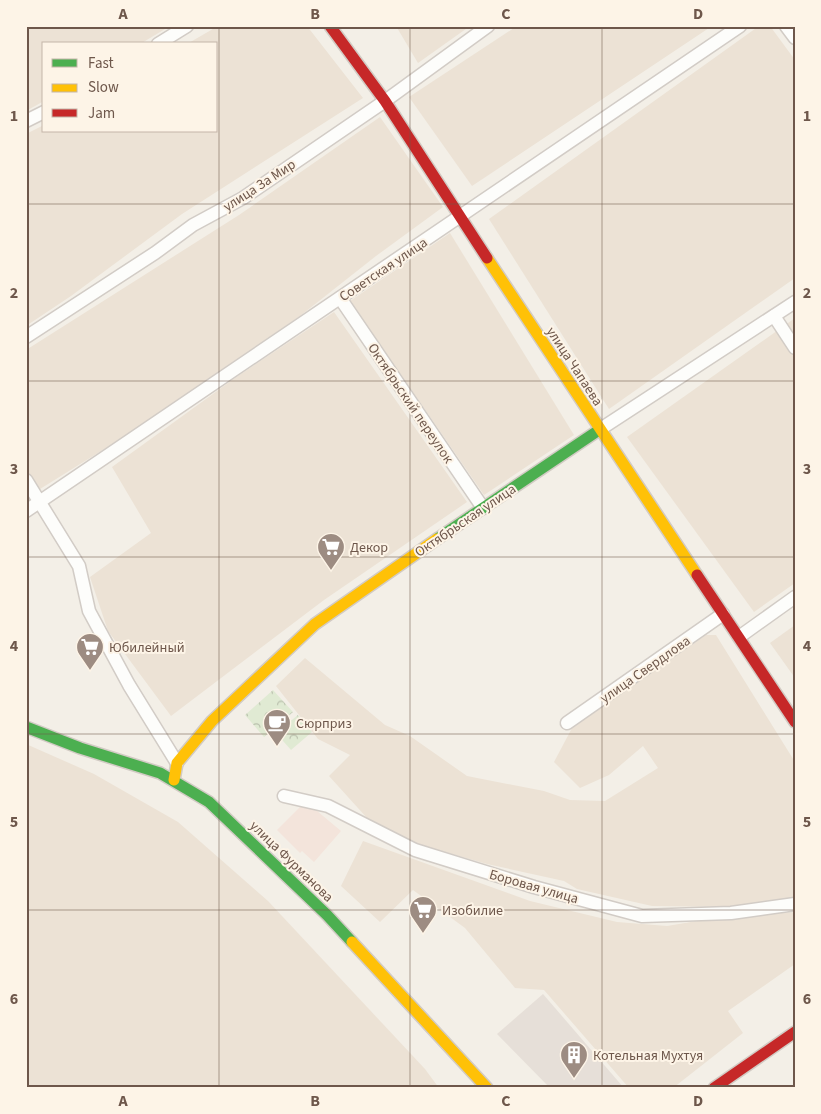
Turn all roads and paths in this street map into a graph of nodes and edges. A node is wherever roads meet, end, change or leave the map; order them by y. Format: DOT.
graph roads {
  1 [pos="187,26"];
  2 [pos="330,26"];
  3 [pos="488,26"];
  4 [pos="740,26"];
  5 [pos="786,26"];
  6 [pos="795,38"];
  7 [pos="161,42"];
  8 [pos="385,101"];
  9 [pos="42,113"];
  10 [pos="26,121"];
  11 [pos="461,216"];
  12 [pos="340,298"];
  13 [pos="795,302"];
  14 [pos="774,316"];
  15 [pos="26,337"];
  16 [pos="795,348"];
  17 [pos="599,430"];
  18 [pos="26,480"];
  19 [pos="42,502"];
  20 [pos="483,508"];
  21 [pos="26,512"];
  22 [pos="795,597"];
  23 [pos="723,614"];
  24 [pos="739,636"];
  25 [pos="795,722"];
  26 [pos="567,723"];
  27 [pos="26,726"];
  28 [pos="176,763"];
  29 [pos="174,780"];
  30 [pos="284,796"];
  31 [pos="795,904"];
  32 [pos="795,1032"];
  33 [pos="487,1088"];
  34 [pos="714,1088"];
  1 -- 7 [label="street"];
  2 -- 8 [label="main road, улица Чапаева"];
  3 -- 8 [label="street, улица За Мир"];
  4 -- 11 [label="street, Советская улица"];
  5 -- 6 [label="street"];
  8 -- 11 [label="main road, улица Чапаева"];
  8 -- 15 [label="street, улица За Мир"];
  9 -- 10 [label="street"];
  11 -- 12 [label="street, Советская улица"];
  11 -- 17 [label="main road, улица Чапаева"];
  12 -- 19 [label="street, Советская улица"];
  12 -- 20 [label="street, Октябрьский переулок"];
  13 -- 14 [label="street, Октябрьская улица"];
  14 -- 16 [label="street"];
  14 -- 17 [label="street, Октябрьская улица"];
  17 -- 20 [label="main road, Октябрьская улица"];
  17 -- 23 [label="main road, улица Чапаева"];
  18 -- 19 [label="street"];
  19 -- 21 [label="street, Советская улица"];
  19 -- 28 [label="street"];
  20 -- 28 [label="main road, Октябрьская улица"];
  22 -- 24 [label="street"];
  23 -- 24 [label="main road, улица Чапаева"];
  23 -- 26 [label="street, улица Свердлова"];
  24 -- 25 [label="main road, улица Чапаева"];
  27 -- 29 [label="main road, улица Фурманова"];
  28 -- 29 [label="main road"];
  29 -- 33 [label="main road, улица Фурманова"];
  30 -- 31 [label="street, Боровая улица"];
  32 -- 34 [label="main road"];
}
